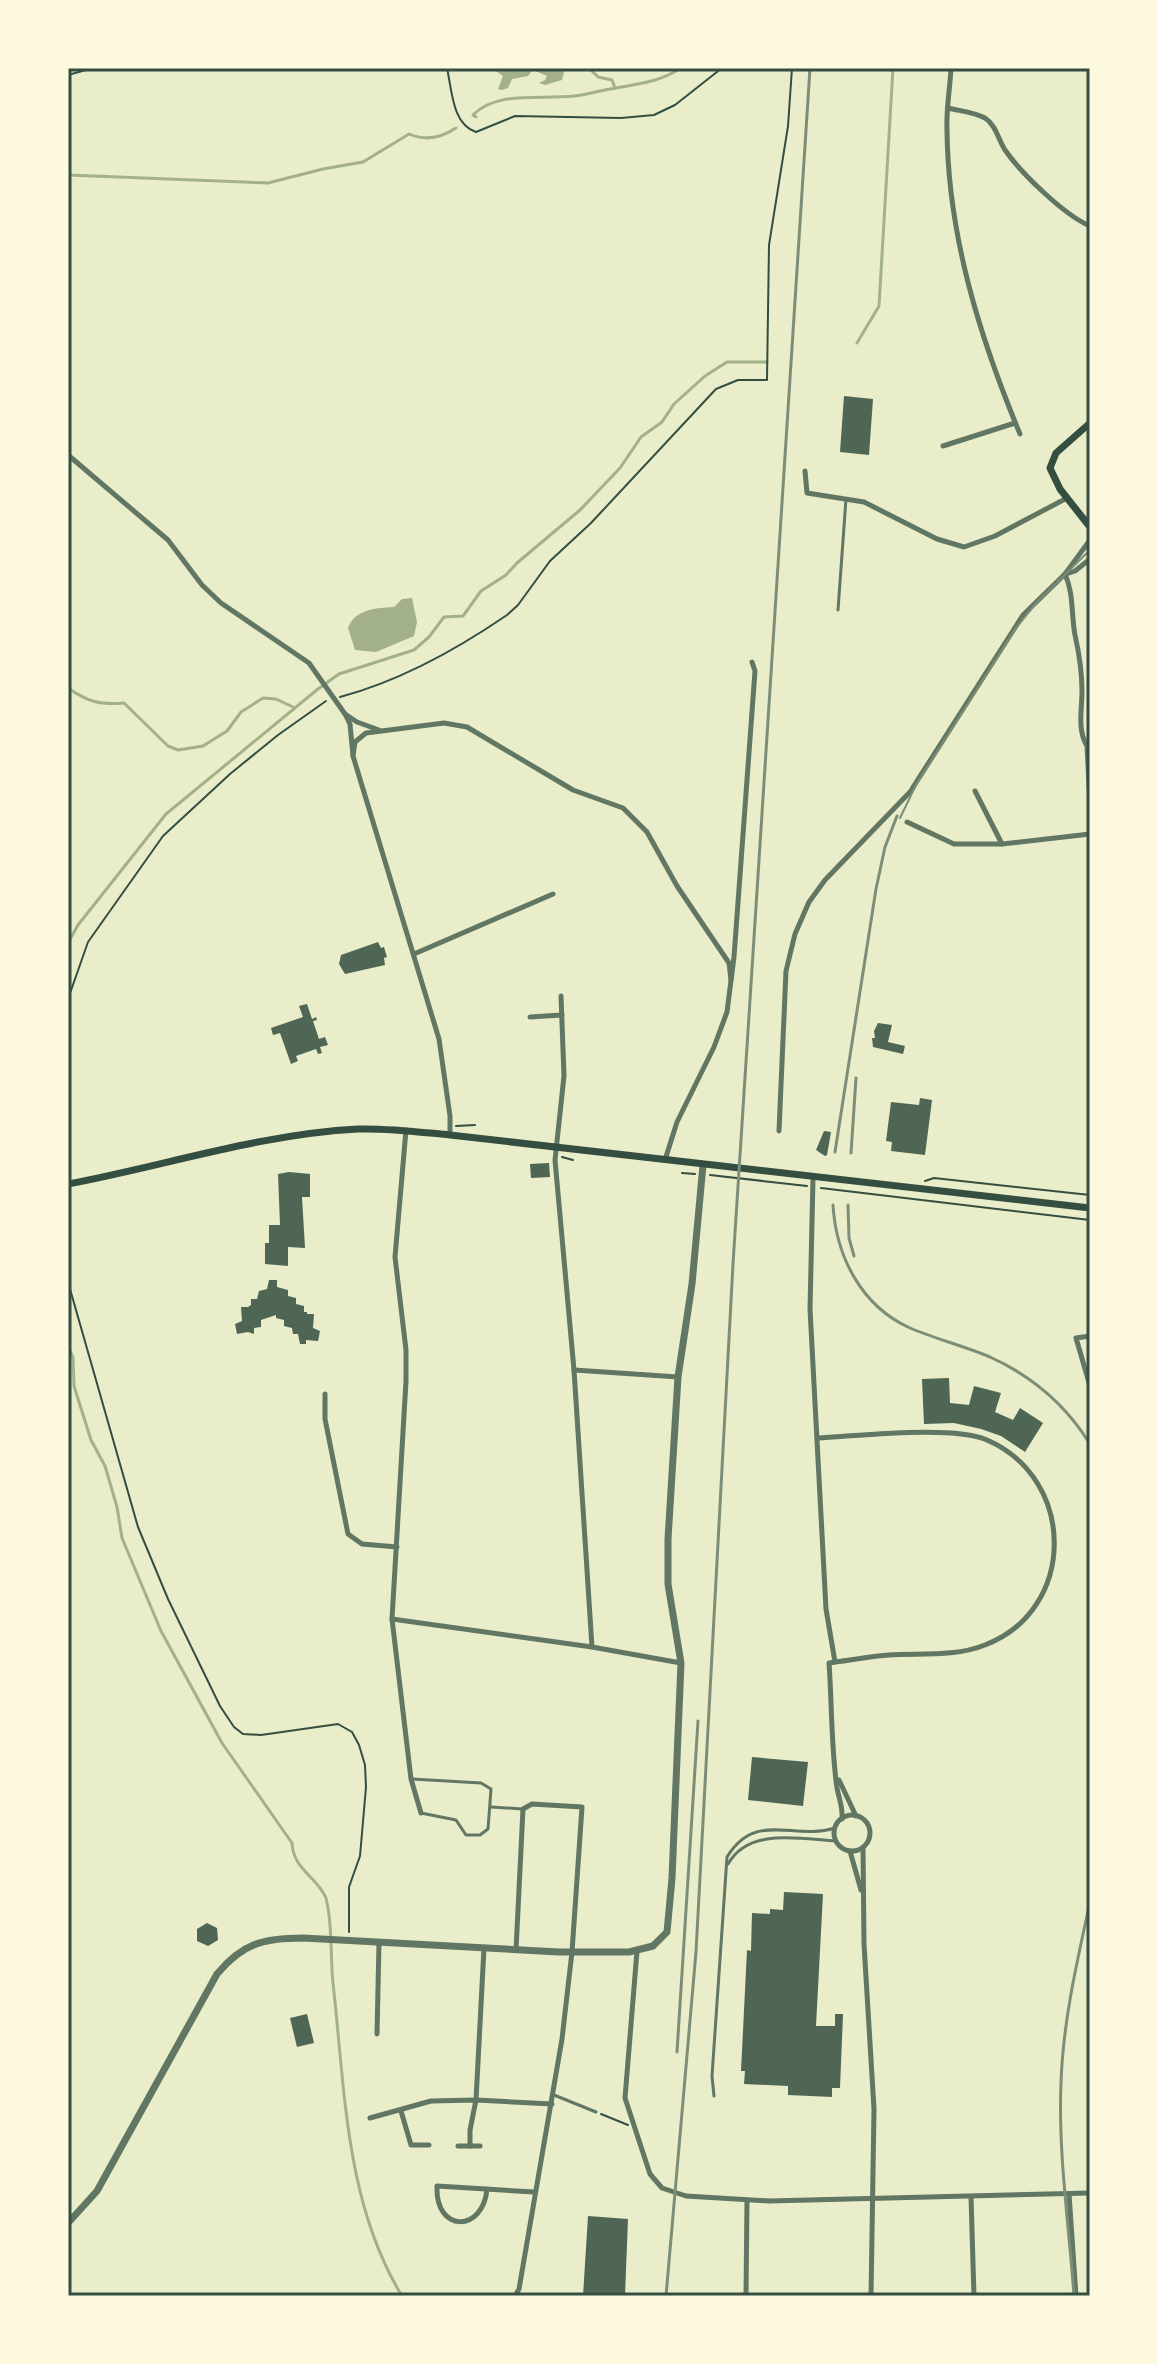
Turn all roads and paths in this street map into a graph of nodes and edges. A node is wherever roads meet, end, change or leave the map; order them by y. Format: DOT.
graph roads {
  1 [pos="93,68"];
  2 [pos="447,68"];
  3 [pos="722,68"];
  4 [pos="792,68"];
  5 [pos="951,68"];
  6 [pos="68,75"];
  7 [pos="948,108"];
  8 [pos="1090,226"];
  9 [pos="1015,423"];
  10 [pos="1090,423"];
  11 [pos="1020,434"];
  12 [pos="943,446"];
  13 [pos="68,455"];
  14 [pos="805,471"];
  15 [pos="1067,498"];
  16 [pos="846,499"];
  17 [pos="1090,527"];
  18 [pos="1090,540"];
  19 [pos="1090,559"];
  20 [pos="1065,574"];
  21 [pos="838,610"];
  22 [pos="752,662"];
  23 [pos="332,696"];
  24 [pos="345,714"];
  25 [pos="383,732"];
  26 [pos="353,756"];
  27 [pos="975,791"];
  28 [pos="1090,804"];
  29 [pos="907,822"];
  30 [pos="1090,834"];
  31 [pos="1002,844"];
  32 [pos="553,894"];
  33 [pos="414,954"];
  34 [pos="731,980"];
  35 [pos="561,996"];
  36 [pos="68,999"];
  37 [pos="562,1015"];
  38 [pos="530,1017"];
  39 [pos="406,1130"];
  40 [pos="779,1131"];
  41 [pos="450,1135"];
  42 [pos="555,1148"];
  43 [pos="665,1160"];
  44 [pos="702,1170"];
  45 [pos="723,1172"];
  46 [pos="682,1173"];
  47 [pos="751,1175"];
  48 [pos="925,1181"];
  49 [pos="813,1182"];
  50 [pos="68,1184"];
  51 [pos="1090,1195"];
  52 [pos="1090,1208"];
  53 [pos="1090,1220"];
  54 [pos="68,1282"];
  55 [pos="1090,1336"];
  56 [pos="574,1370"];
  57 [pos="678,1377"];
  58 [pos="1090,1386"];
  59 [pos="325,1394"];
  60 [pos="818,1438"];
  61 [pos="397,1547"];
  62 [pos="392,1619"];
  63 [pos="592,1647"];
  64 [pos="835,1662"];
  65 [pos="681,1663"];
  66 [pos="837,1775"];
  67 [pos="411,1779"];
  68 [pos="491,1807"];
  69 [pos="523,1809"];
  70 [pos="421,1813"];
  71 [pos="856,1816"];
  72 [pos="842,1819"];
  73 [pos="835,1828"];
  74 [pos="836,1841"];
  75 [pos="863,1847"];
  76 [pos="850,1851"];
  77 [pos="727,1868"];
  78 [pos="862,1894"];
  79 [pos="347,1940"];
  80 [pos="379,1942"];
  81 [pos="484,1948"];
  82 [pos="516,1950"];
  83 [pos="637,1951"];
  84 [pos="572,1952"];
  85 [pos="377,2034"];
  86 [pos="554,2095"];
  87 [pos="714,2096"];
  88 [pos="476,2100"];
  89 [pos="552,2104"];
  90 [pos="401,2111"];
  91 [pos="596,2112"];
  92 [pos="370,2118"];
  93 [pos="633,2128"];
  94 [pos="429,2145"];
  95 [pos="458,2146"];
  96 [pos="470,2146"];
  97 [pos="480,2146"];
  98 [pos="487,2189"];
  99 [pos="534,2192"];
  100 [pos="1090,2193"];
  101 [pos="1069,2194"];
  102 [pos="971,2197"];
  103 [pos="872,2198"];
  104 [pos="747,2200"];
  105 [pos="68,2223"];
  106 [pos="517,2293"];
  107 [pos="523,2296"];
  108 [pos="746,2296"];
  109 [pos="871,2296"];
  110 [pos="974,2296"];
  111 [pos="1076,2296"];
  1 -- 6 [label="path"];
  2 -- 3 [label="path"];
  4 -- 23 [label="path"];
  5 -- 7 [label="street"];
  7 -- 8 [label="street"];
  7 -- 9 [label="street"];
  9 -- 11 [label="street"];
  9 -- 12 [label="street"];
  10 -- 15 [label="main road"];
  13 -- 23 [label="street"];
  14 -- 16 [label="street"];
  15 -- 16 [label="street"];
  15 -- 17 [label="main road"];
  16 -- 21 [label="lane"];
  18 -- 20 [label="street"];
  19 -- 20 [label="street"];
  20 -- 28 [label="street"];
  20 -- 40 [label="street"];
  22 -- 34 [label="street"];
  23 -- 24 [label="street"];
  23 -- 36 [label="path"];
  24 -- 25 [label="street"];
  24 -- 26 [label="street"];
  25 -- 26 [label="street"];
  25 -- 34 [label="street"];
  26 -- 33 [label="street"];
  27 -- 31 [label="street"];
  29 -- 31 [label="street"];
  30 -- 31 [label="street"];
  32 -- 33 [label="street"];
  33 -- 41 [label="street"];
  34 -- 43 [label="street"];
  35 -- 37 [label="street"];
  37 -- 38 [label="street"];
  37 -- 42 [label="street"];
  39 -- 41 [label="main road"];
  39 -- 50 [label="main road"];
  39 -- 61 [label="street"];
  41 -- 42 [label="main road"];
  42 -- 43 [label="main road"];
  42 -- 56 [label="street"];
  43 -- 44 [label="main road"];
  44 -- 45 [label="main road"];
  44 -- 45 [label="path"];
  44 -- 46 [label="path"];
  44 -- 57 [label="street"];
  45 -- 47 [label="main road"];
  45 -- 47 [label="path"];
  47 -- 49 [label="main road"];
  47 -- 49 [label="path"];
  48 -- 51 [label="path"];
  49 -- 52 [label="main road"];
  49 -- 53 [label="path"];
  49 -- 60 [label="street"];
  54 -- 79 [label="path"];
  55 -- 58 [label="street"];
  56 -- 57 [label="street"];
  56 -- 63 [label="street"];
  57 -- 65 [label="street"];
  59 -- 61 [label="street"];
  60 -- 64 [label="street"];
  60 -- 64 [label="street"];
  61 -- 62 [label="street"];
  62 -- 63 [label="street"];
  62 -- 67 [label="street"];
  63 -- 65 [label="street"];
  64 -- 66 [label="street"];
  65 -- 83 [label="street"];
  66 -- 71 [label="street"];
  66 -- 72 [label="street"];
  67 -- 68 [label="lane"];
  67 -- 70 [label="street"];
  68 -- 69 [label="lane"];
  68 -- 70 [label="lane"];
  69 -- 82 [label="street"];
  69 -- 84 [label="street"];
  71 -- 72 [label="street"];
  71 -- 75 [label="street"];
  72 -- 73 [label="street"];
  73 -- 74 [label="street"];
  73 -- 77 [label="lane"];
  74 -- 76 [label="street"];
  74 -- 77 [label="lane"];
  75 -- 76 [label="street"];
  75 -- 78 [label="street"];
  76 -- 78 [label="street"];
  77 -- 87 [label="lane"];
  78 -- 103 [label="street"];
  79 -- 80 [label="street"];
  79 -- 105 [label="street"];
  80 -- 81 [label="street"];
  80 -- 85 [label="street"];
  81 -- 82 [label="street"];
  81 -- 88 [label="street"];
  82 -- 84 [label="street"];
  83 -- 84 [label="street"];
  83 -- 93 [label="street"];
  84 -- 86 [label="street"];
  86 -- 89 [label="street"];
  86 -- 91 [label="lane"];
  88 -- 89 [label="street"];
  88 -- 90 [label="street"];
  88 -- 96 [label="street"];
  89 -- 99 [label="street"];
  90 -- 92 [label="street"];
  90 -- 94 [label="street"];
  91 -- 93 [label="path"];
  93 -- 104 [label="street"];
  95 -- 96 [label="street"];
  96 -- 97 [label="street"];
  98 -- 98 [label="street"];
  98 -- 99 [label="street"];
  99 -- 106 [label="street"];
  100 -- 101 [label="street"];
  101 -- 102 [label="street"];
  101 -- 111 [label="street"];
  102 -- 103 [label="street"];
  102 -- 110 [label="street"];
  103 -- 104 [label="street"];
  103 -- 109 [label="street"];
  104 -- 108 [label="street"];
  106 -- 107 [label="lane"];
}
